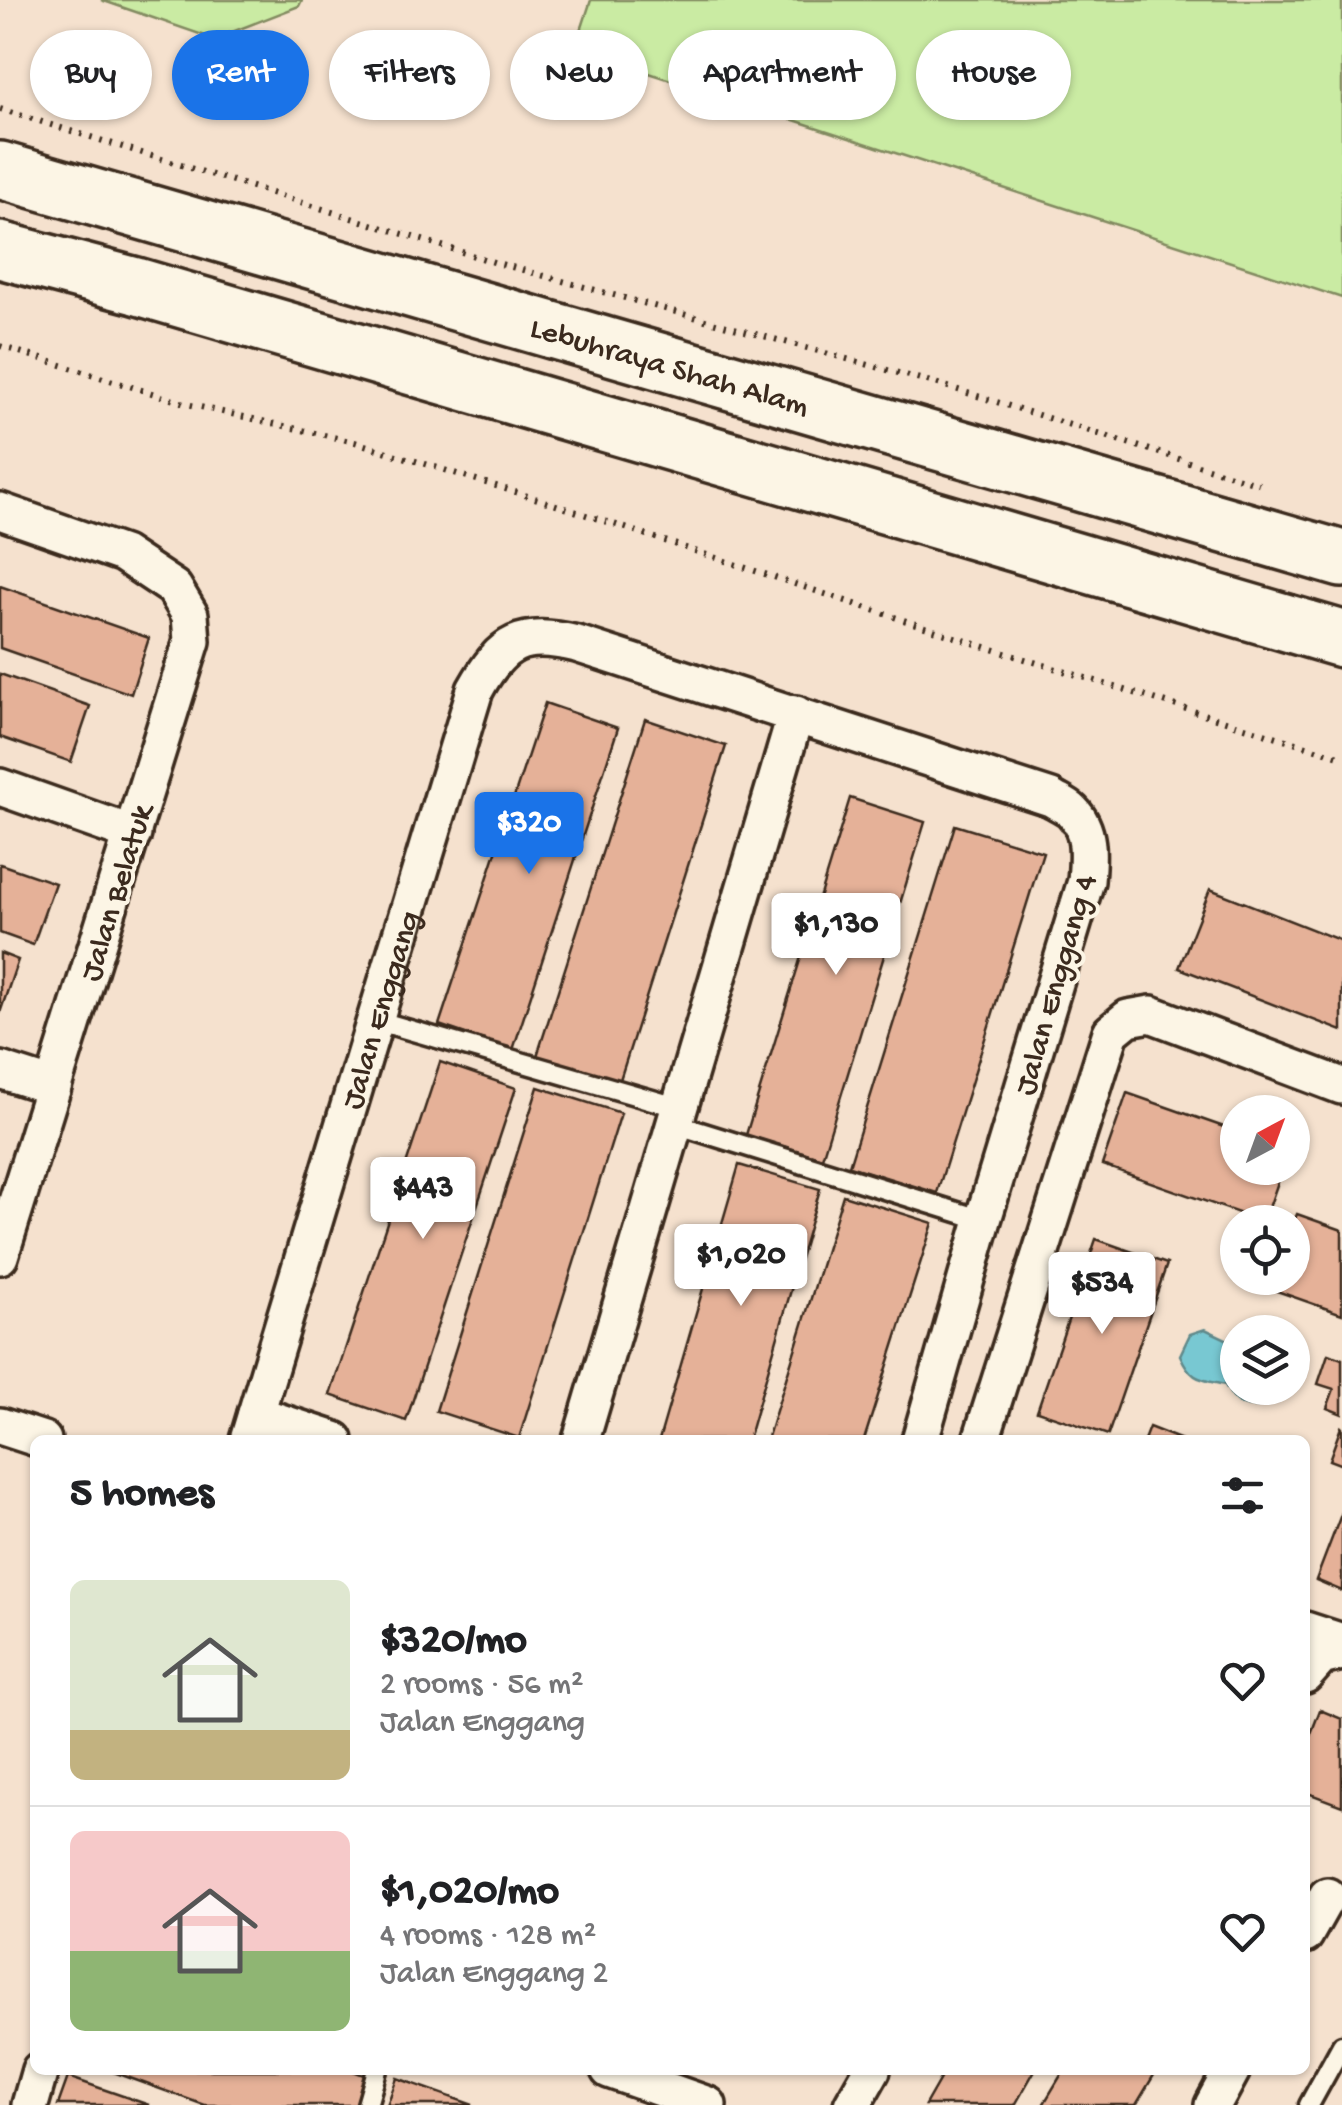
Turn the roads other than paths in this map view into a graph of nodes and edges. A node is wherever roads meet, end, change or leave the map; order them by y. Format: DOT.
graph roads {
  1 [pos="0,170"];
  2 [pos="0,250"];
  3 [pos="0,511"];
  4 [pos="1342,560"];
  5 [pos="1342,639"];
  6 [pos="796,714"];
  7 [pos="0,787"];
  8 [pos="133,834"];
  9 [pos="375,1020"];
  10 [pos="0,1070"];
  11 [pos="1342,1086"];
  12 [pos="53,1087"];
  13 [pos="677,1116"];
  14 [pos="983,1220"];
  15 [pos="0,1256"];
  16 [pos="0,1426"];
  17 [pos="252,1427"];
  18 [pos="303,1435"];
  19 [pos="582,1435"];
  20 [pos="921,1435"];
  21 [pos="983,1435"];
  22 [pos="30,1436"];
  23 [pos="1310,1632"];
  24 [pos="1342,1642"];
  25 [pos="1342,1652"];
  26 [pos="1310,1669"];
  27 [pos="1325,1895"];
  28 [pos="1310,1925"];
  29 [pos="1342,2046"];
  30 [pos="39,2075"];
  31 [pos="376,2075"];
  32 [pos="624,2075"];
  33 [pos="869,2075"];
  34 [pos="1229,2075"];
  35 [pos="30,2105"];
  36 [pos="366,2105"];
  37 [pos="708,2105"];
  38 [pos="852,2105"];
  39 [pos="1212,2105"];
  40 [pos="1309,2105"];
  1 -- 4 [label="highway, Lebuhraya Shah Alam"];
  2 -- 5 [label="highway"];
  3 -- 8 [label="street, Jalan Belatuk"];
  6 -- 9 [label="street, Jalan Enggang"];
  6 -- 13 [label="street"];
  6 -- 14 [label="street, Jalan Enggang 4"];
  7 -- 8 [label="street"];
  8 -- 12 [label="street, Jalan Belatuk"];
  9 -- 13 [label="lane"];
  9 -- 17 [label="street, Jalan Enggang"];
  10 -- 12 [label="street"];
  11 -- 21 [label="street"];
  12 -- 15 [label="street, Jalan Belatuk"];
  13 -- 14 [label="lane"];
  13 -- 19 [label="street"];
  14 -- 20 [label="street, Jalan Enggang 4"];
  16 -- 22 [label="street"];
  17 -- 18 [label="street"];
  23 -- 24 [label="street"];
  25 -- 26 [label="street"];
  27 -- 28 [label="street"];
  29 -- 40 [label="lane"];
  30 -- 35 [label="street"];
  31 -- 36 [label="lane"];
  32 -- 37 [label="street"];
  33 -- 38 [label="street"];
  34 -- 39 [label="street"];
}
